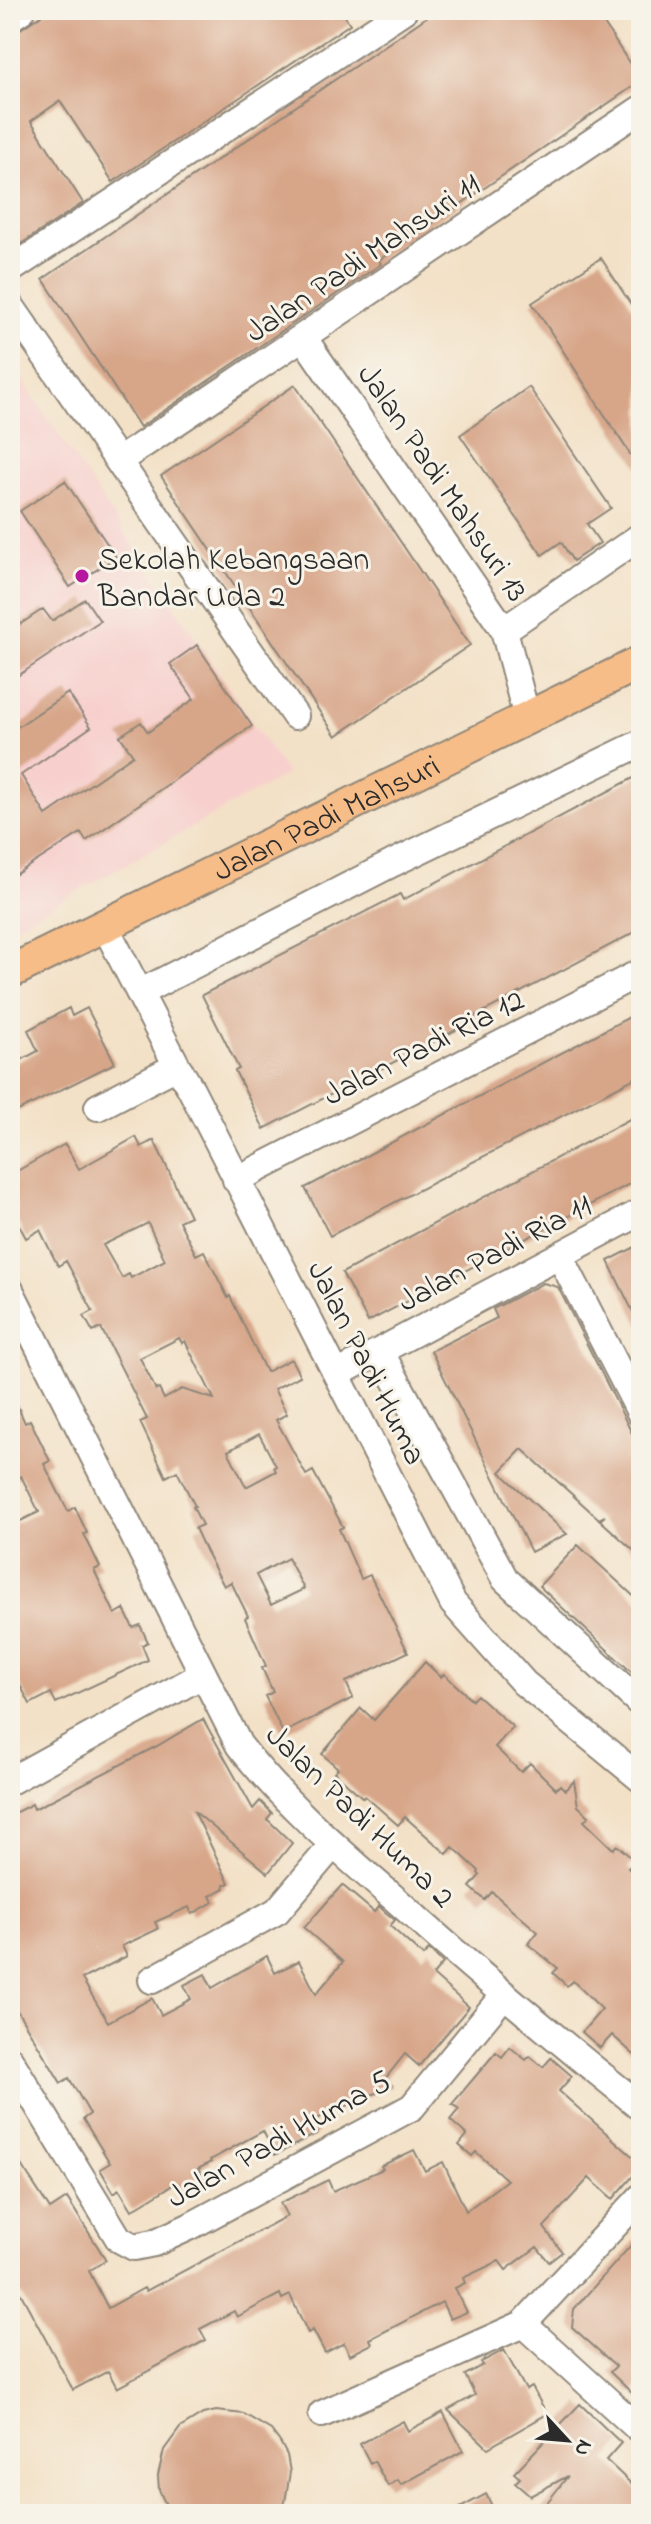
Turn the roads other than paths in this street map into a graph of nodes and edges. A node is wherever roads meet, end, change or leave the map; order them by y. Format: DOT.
graph roads {
  1 [pos="22,10"];
  2 [pos="395,12"];
  3 [pos="10,18"];
  4 [pos="641,109"];
  5 [pos="10,270"];
  6 [pos="10,305"];
  7 [pos="303,337"];
  8 [pos="120,460"];
  9 [pos="641,536"];
  10 [pos="504,630"];
  11 [pos="641,662"];
  12 [pos="295,716"];
  13 [pos="527,718"];
  14 [pos="641,743"];
  15 [pos="104,924"];
  16 [pos="10,972"];
  17 [pos="641,972"];
  18 [pos="141,992"];
  19 [pos="177,1066"];
  20 [pos="98,1107"];
  21 [pos="236,1180"];
  22 [pos="641,1212"];
  23 [pos="560,1256"];
  24 [pos="10,1290"];
  25 [pos="380,1351"];
  26 [pos="337,1374"];
  27 [pos="641,1414"];
  28 [pos="202,1675"];
  29 [pos="641,1704"];
  30 [pos="641,1779"];
  31 [pos="10,1781"];
  32 [pos="333,1845"];
  33 [pos="152,1980"];
  34 [pos="503,1996"];
  35 [pos="10,2060"];
  36 [pos="641,2107"];
  37 [pos="641,2197"];
  38 [pos="523,2324"];
  39 [pos="322,2414"];
  40 [pos="641,2431"];
  1 -- 3 [label="street"];
  2 -- 5 [label="street"];
  4 -- 7 [label="street, Jalan Padi Mahsuri 11"];
  6 -- 8 [label="street"];
  7 -- 8 [label="street, Jalan Padi Mahsuri 11"];
  7 -- 10 [label="street, Jalan Padi Mahsuri 13"];
  8 -- 12 [label="street"];
  9 -- 10 [label="street"];
  10 -- 13 [label="street, Jalan Padi Mahsuri 13"];
  11 -- 13 [label="main road, Jalan Padi Mahsuri"];
  13 -- 15 [label="main road, Jalan Padi Mahsuri"];
  14 -- 18 [label="street"];
  15 -- 16 [label="main road, Jalan Padi Mahsuri"];
  15 -- 18 [label="street, Jalan Padi Huma"];
  17 -- 21 [label="street, Jalan Padi Ria 12"];
  18 -- 19 [label="street, Jalan Padi Huma"];
  19 -- 20 [label="street"];
  19 -- 21 [label="street, Jalan Padi Huma"];
  21 -- 26 [label="street, Jalan Padi Huma"];
  22 -- 23 [label="street, Jalan Padi Ria 11"];
  23 -- 25 [label="street, Jalan Padi Ria 11"];
  23 -- 27 [label="street"];
  24 -- 28 [label="street, Jalan Padi Huma 2"];
  25 -- 26 [label="street, Jalan Padi Ria 11"];
  25 -- 29 [label="street, Jalan Padi Huma"];
  26 -- 30 [label="street, Jalan Padi Huma"];
  28 -- 31 [label="street"];
  28 -- 32 [label="street, Jalan Padi Huma 2"];
  32 -- 33 [label="street"];
  32 -- 34 [label="street, Jalan Padi Huma 2"];
  34 -- 35 [label="street, Jalan Padi Huma 5"];
  34 -- 36 [label="street, Jalan Padi Huma 2"];
  37 -- 38 [label="street"];
  38 -- 39 [label="street"];
  38 -- 40 [label="street"];
}
